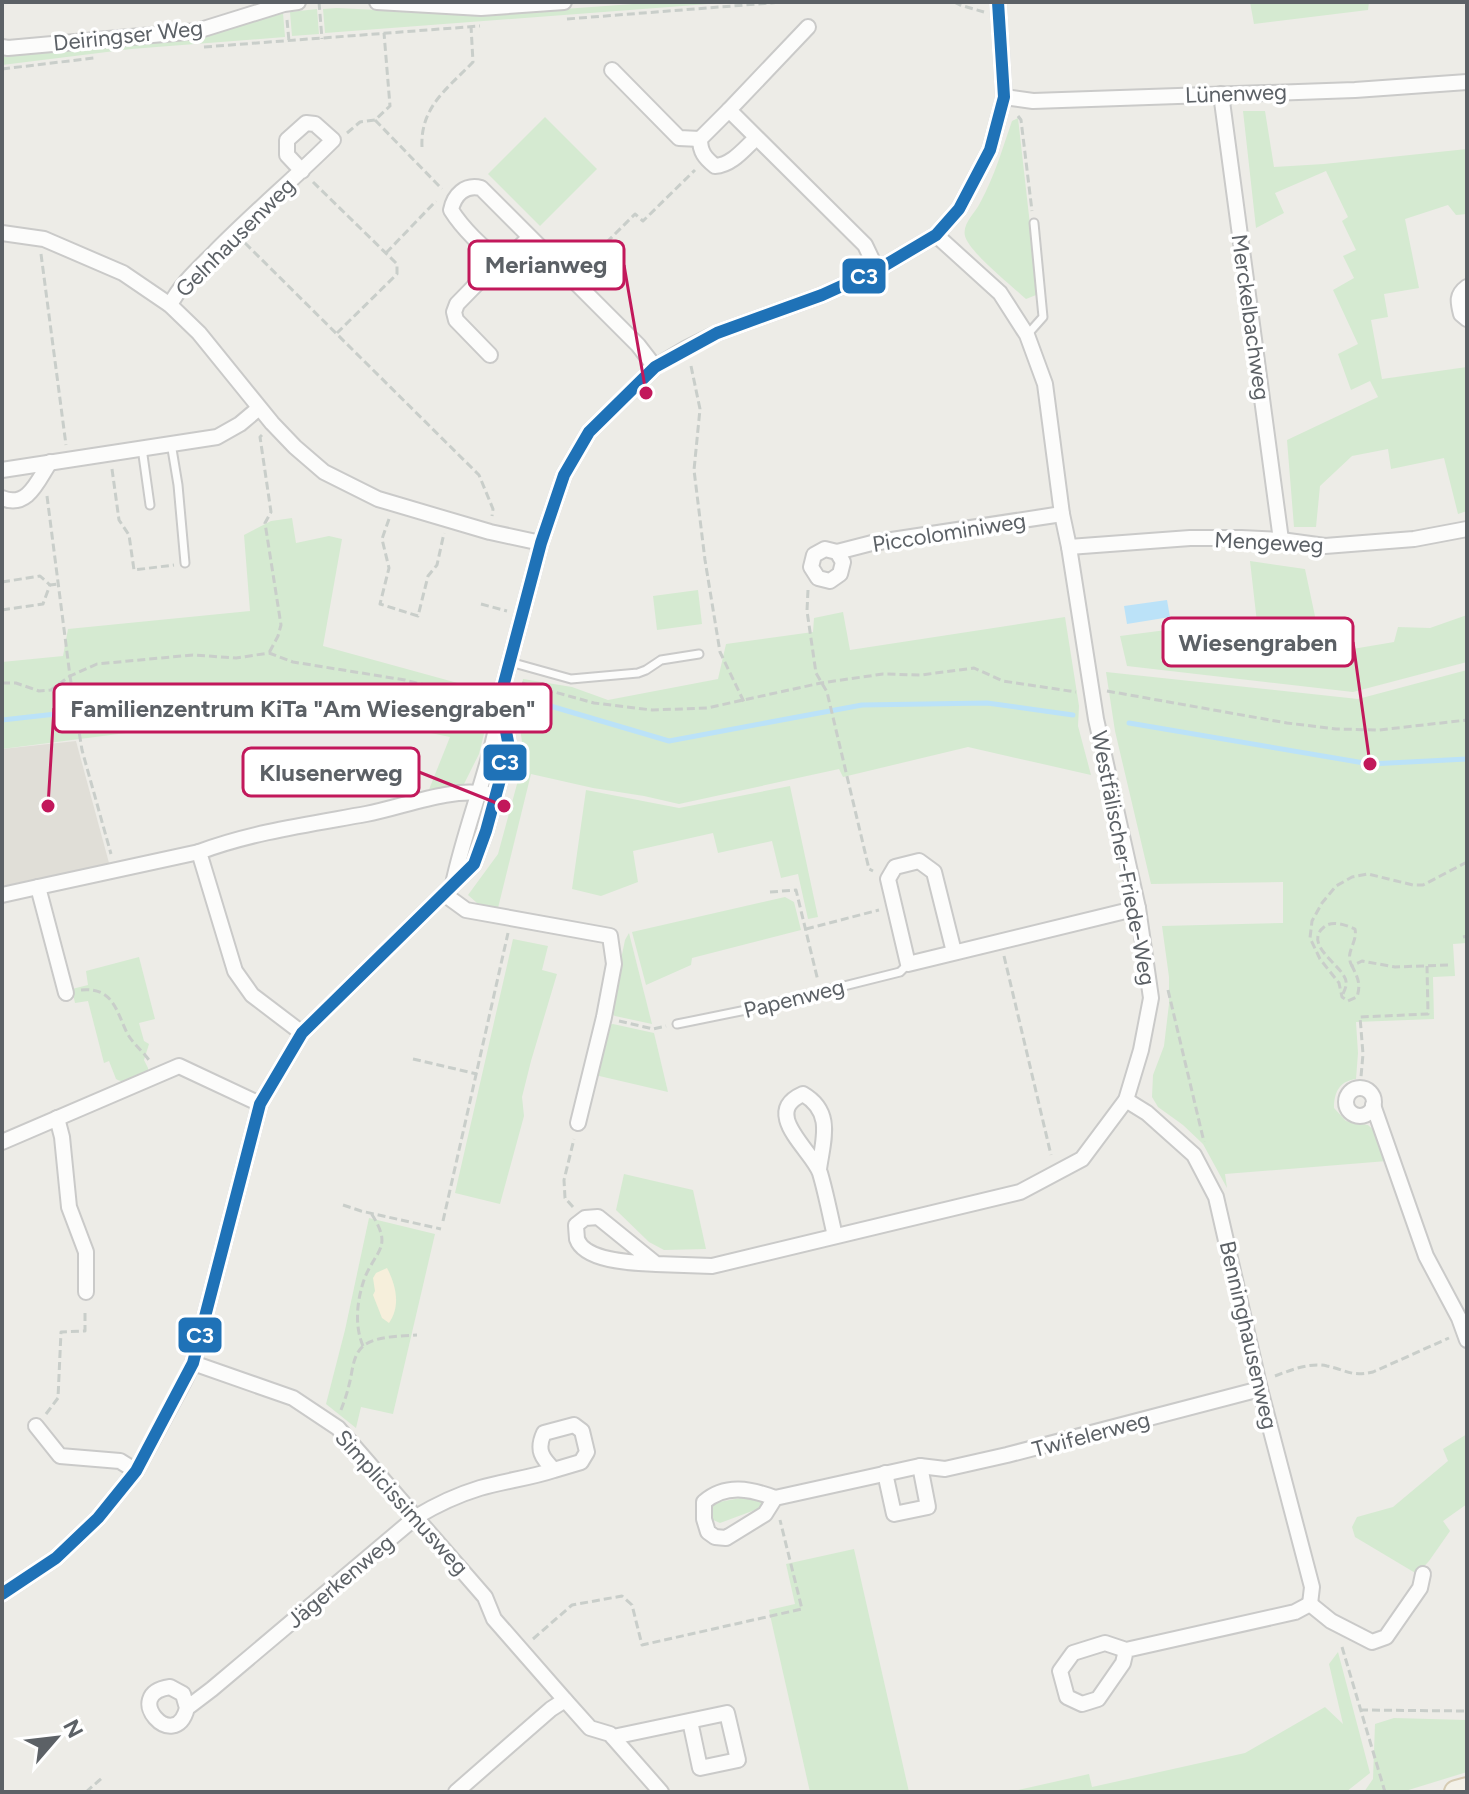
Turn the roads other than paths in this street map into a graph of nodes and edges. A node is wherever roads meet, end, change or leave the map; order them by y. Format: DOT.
graph roads {
  1 [pos="377,2"];
  2 [pos="564,2"];
  3 [pos="998,2"];
  4 [pos="291,3"];
  5 [pos="808,27"];
  6 [pos="2,47"];
  7 [pos="612,70"];
  8 [pos="1467,82"];
  9 [pos="1221,94"];
  10 [pos="1004,97"];
  11 [pos="729,110"];
  12 [pos="756,138"];
  13 [pos="700,139"];
  14 [pos="302,171"];
  15 [pos="1034,223"];
  16 [pos="2,233"];
  17 [pos="936,235"];
  18 [pos="530,237"];
  19 [pos="501,259"];
  20 [pos="877,270"];
  21 [pos="1467,287"];
  22 [pos="170,305"];
  23 [pos="1467,319"];
  24 [pos="1027,335"];
  25 [pos="490,355"];
  26 [pos="655,367"];
  27 [pos="259,408"];
  28 [pos="171,443"];
  29 [pos="142,448"];
  30 [pos="50,462"];
  31 [pos="2,470"];
  32 [pos="2,498"];
  33 [pos="150,505"];
  34 [pos="1062,514"];
  35 [pos="1467,529"];
  36 [pos="1281,540"];
  37 [pos="541,543"];
  38 [pos="1069,547"];
  39 [pos="837,552"];
  40 [pos="185,563"];
  41 [pos="699,654"];
  42 [pos="510,662"];
  43 [pos="501,705"];
  44 [pos="479,793"];
  45 [pos="495,796"];
  46 [pos="199,852"];
  47 [pos="38,887"];
  48 [pos="448,889"];
  49 [pos="2,895"];
  50 [pos="1138,908"];
  51 [pos="954,952"];
  52 [pos="908,964"];
  53 [pos="66,993"];
  54 [pos="677,1024"];
  55 [pos="302,1033"];
  56 [pos="1126,1100"];
  57 [pos="260,1104"];
  58 [pos="1373,1105"];
  59 [pos="57,1118"];
  60 [pos="578,1123"];
  61 [pos="2,1142"];
  62 [pos="819,1169"];
  63 [pos="835,1236"];
  64 [pos="656,1264"];
  65 [pos="86,1292"];
  66 [pos="1464,1326"];
  67 [pos="193,1363"];
  68 [pos="1260,1389"];
  69 [pos="36,1426"];
  70 [pos="920,1466"];
  71 [pos="554,1470"];
  72 [pos="136,1471"];
  73 [pos="885,1473"];
  74 [pos="775,1498"];
  75 [pos="416,1517"];
  76 [pos="1423,1574"];
  77 [pos="2,1594"];
  78 [pos="1310,1604"];
  79 [pos="1126,1650"];
  80 [pos="565,1700"];
  81 [pos="187,1708"];
  82 [pos="690,1721"];
  83 [pos="613,1737"];
  84 [pos="1467,1789"];
  85 [pos="456,1792"];
  86 [pos="661,1792"];
  87 [pos="1456,1792"];
  1 -- 2 [label="street"];
  3 -- 10 [label="street"];
  4 -- 6 [label="street, Deiringser Weg"];
  5 -- 11 [label="street"];
  7 -- 13 [label="street"];
  8 -- 9 [label="street, Lünenweg"];
  9 -- 10 [label="street, Lünenweg"];
  9 -- 36 [label="street, Merckelbachweg"];
  10 -- 17 [label="street"];
  11 -- 12 [label="street"];
  11 -- 13 [label="street"];
  12 -- 13 [label="street"];
  12 -- 20 [label="street"];
  14 -- 14 [label="street, Gelnhausenweg"];
  14 -- 22 [label="street, Gelnhausenweg"];
  15 -- 24 [label="lane"];
  16 -- 22 [label="street"];
  17 -- 20 [label="street"];
  17 -- 24 [label="street, Westfälischer-Friede-Weg"];
  18 -- 19 [label="street"];
  18 -- 19 [label="street"];
  18 -- 26 [label="street"];
  19 -- 25 [label="street"];
  20 -- 26 [label="street"];
  21 -- 23 [label="street"];
  22 -- 27 [label="street"];
  24 -- 34 [label="street, Westfälischer-Friede-Weg"];
  26 -- 37 [label="street"];
  27 -- 28 [label="street"];
  27 -- 37 [label="street"];
  28 -- 29 [label="street"];
  28 -- 40 [label="lane"];
  29 -- 30 [label="street"];
  29 -- 33 [label="lane"];
  30 -- 31 [label="street"];
  30 -- 32 [label="street"];
  34 -- 38 [label="street, Westfälischer-Friede-Weg"];
  34 -- 39 [label="street, Piccolominiweg"];
  35 -- 36 [label="street, Mengeweg"];
  36 -- 38 [label="street, Mengeweg"];
  37 -- 42 [label="street"];
  38 -- 50 [label="street, Westfälischer-Friede-Weg"];
  39 -- 39 [label="street, Piccolominiweg"];
  41 -- 42 [label="lane"];
  42 -- 43 [label="street"];
  43 -- 44 [label="street"];
  43 -- 45 [label="street"];
  44 -- 45 [label="street"];
  44 -- 46 [label="street"];
  44 -- 48 [label="street"];
  45 -- 48 [label="street"];
  46 -- 47 [label="street"];
  46 -- 55 [label="street"];
  47 -- 49 [label="street"];
  47 -- 53 [label="street"];
  48 -- 55 [label="street"];
  48 -- 60 [label="street"];
  50 -- 51 [label="street, Papenweg"];
  50 -- 56 [label="street, Westfälischer-Friede-Weg"];
  51 -- 52 [label="street, Papenweg"];
  51 -- 52 [label="street"];
  52 -- 54 [label="lane, Papenweg"];
  55 -- 57 [label="street"];
  56 -- 63 [label="street, Westfälischer-Friede-Weg"];
  56 -- 68 [label="street, Benninghausenweg"];
  57 -- 59 [label="street"];
  57 -- 67 [label="street"];
  58 -- 58 [label="street"];
  58 -- 66 [label="street"];
  59 -- 61 [label="street"];
  59 -- 65 [label="street"];
  62 -- 62 [label="street"];
  62 -- 63 [label="street"];
  63 -- 64 [label="street, Westfälischer-Friede-Weg"];
  64 -- 64 [label="street, Westfälischer-Friede-Weg"];
  67 -- 72 [label="street"];
  67 -- 75 [label="street, Simplicissimusweg"];
  68 -- 70 [label="street, Twifelerweg"];
  68 -- 78 [label="street, Benninghausenweg"];
  69 -- 72 [label="street"];
  70 -- 73 [label="street, Twifelerweg"];
  70 -- 73 [label="street"];
  71 -- 75 [label="street, Jägerkenweg"];
  72 -- 77 [label="street"];
  73 -- 74 [label="street, Twifelerweg"];
  74 -- 74 [label="street, Twifelerweg"];
  75 -- 80 [label="street, Simplicissimusweg"];
  75 -- 81 [label="street, Jägerkenweg"];
  76 -- 78 [label="street"];
  78 -- 79 [label="street"];
  79 -- 79 [label="street"];
  80 -- 83 [label="street, Simplicissimusweg"];
  80 -- 85 [label="street"];
  82 -- 83 [label="street"];
  83 -- 86 [label="street, Simplicissimusweg"];
  84 -- 87 [label="main road"];
}
